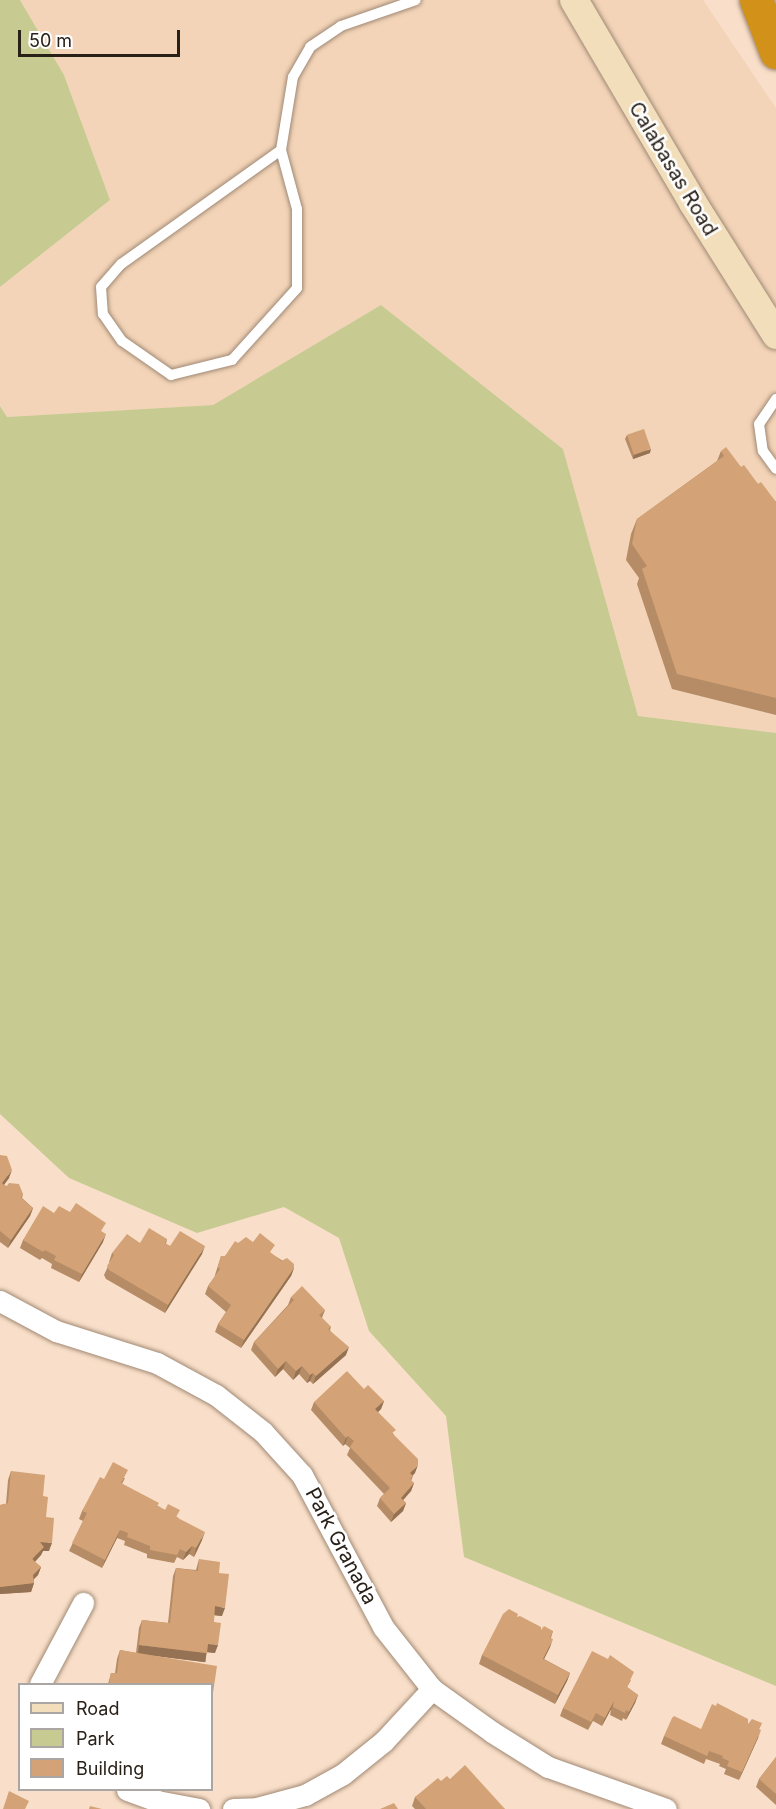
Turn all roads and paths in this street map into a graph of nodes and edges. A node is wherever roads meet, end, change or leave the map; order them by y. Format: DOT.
graph roads {
  1 [pos="416,0"];
  2 [pos="574,0"];
  3 [pos="756,0"];
  4 [pos="767,0"];
  5 [pos="776,12"];
  6 [pos="776,52"];
  7 [pos="281,150"];
  8 [pos="776,335"];
  9 [pos="776,399"];
  10 [pos="776,469"];
  11 [pos="0,1301"];
  12 [pos="83,1604"];
  13 [pos="41,1683"];
  14 [pos="432,1689"];
  15 [pos="129,1791"];
  16 [pos="199,1809"];
  17 [pos="233,1809"];
  18 [pos="666,1809"];
  1 -- 7 [label="lane"];
  2 -- 8 [label="main road, Calabasas Road"];
  3 -- 6 [label="highway"];
  4 -- 5 [label="highway"];
  7 -- 7 [label="lane"];
  9 -- 10 [label="lane"];
  11 -- 14 [label="street, Park Granada"];
  12 -- 13 [label="street"];
  14 -- 17 [label="street"];
  14 -- 18 [label="street, Park Granada"];
  15 -- 16 [label="street"];
}
